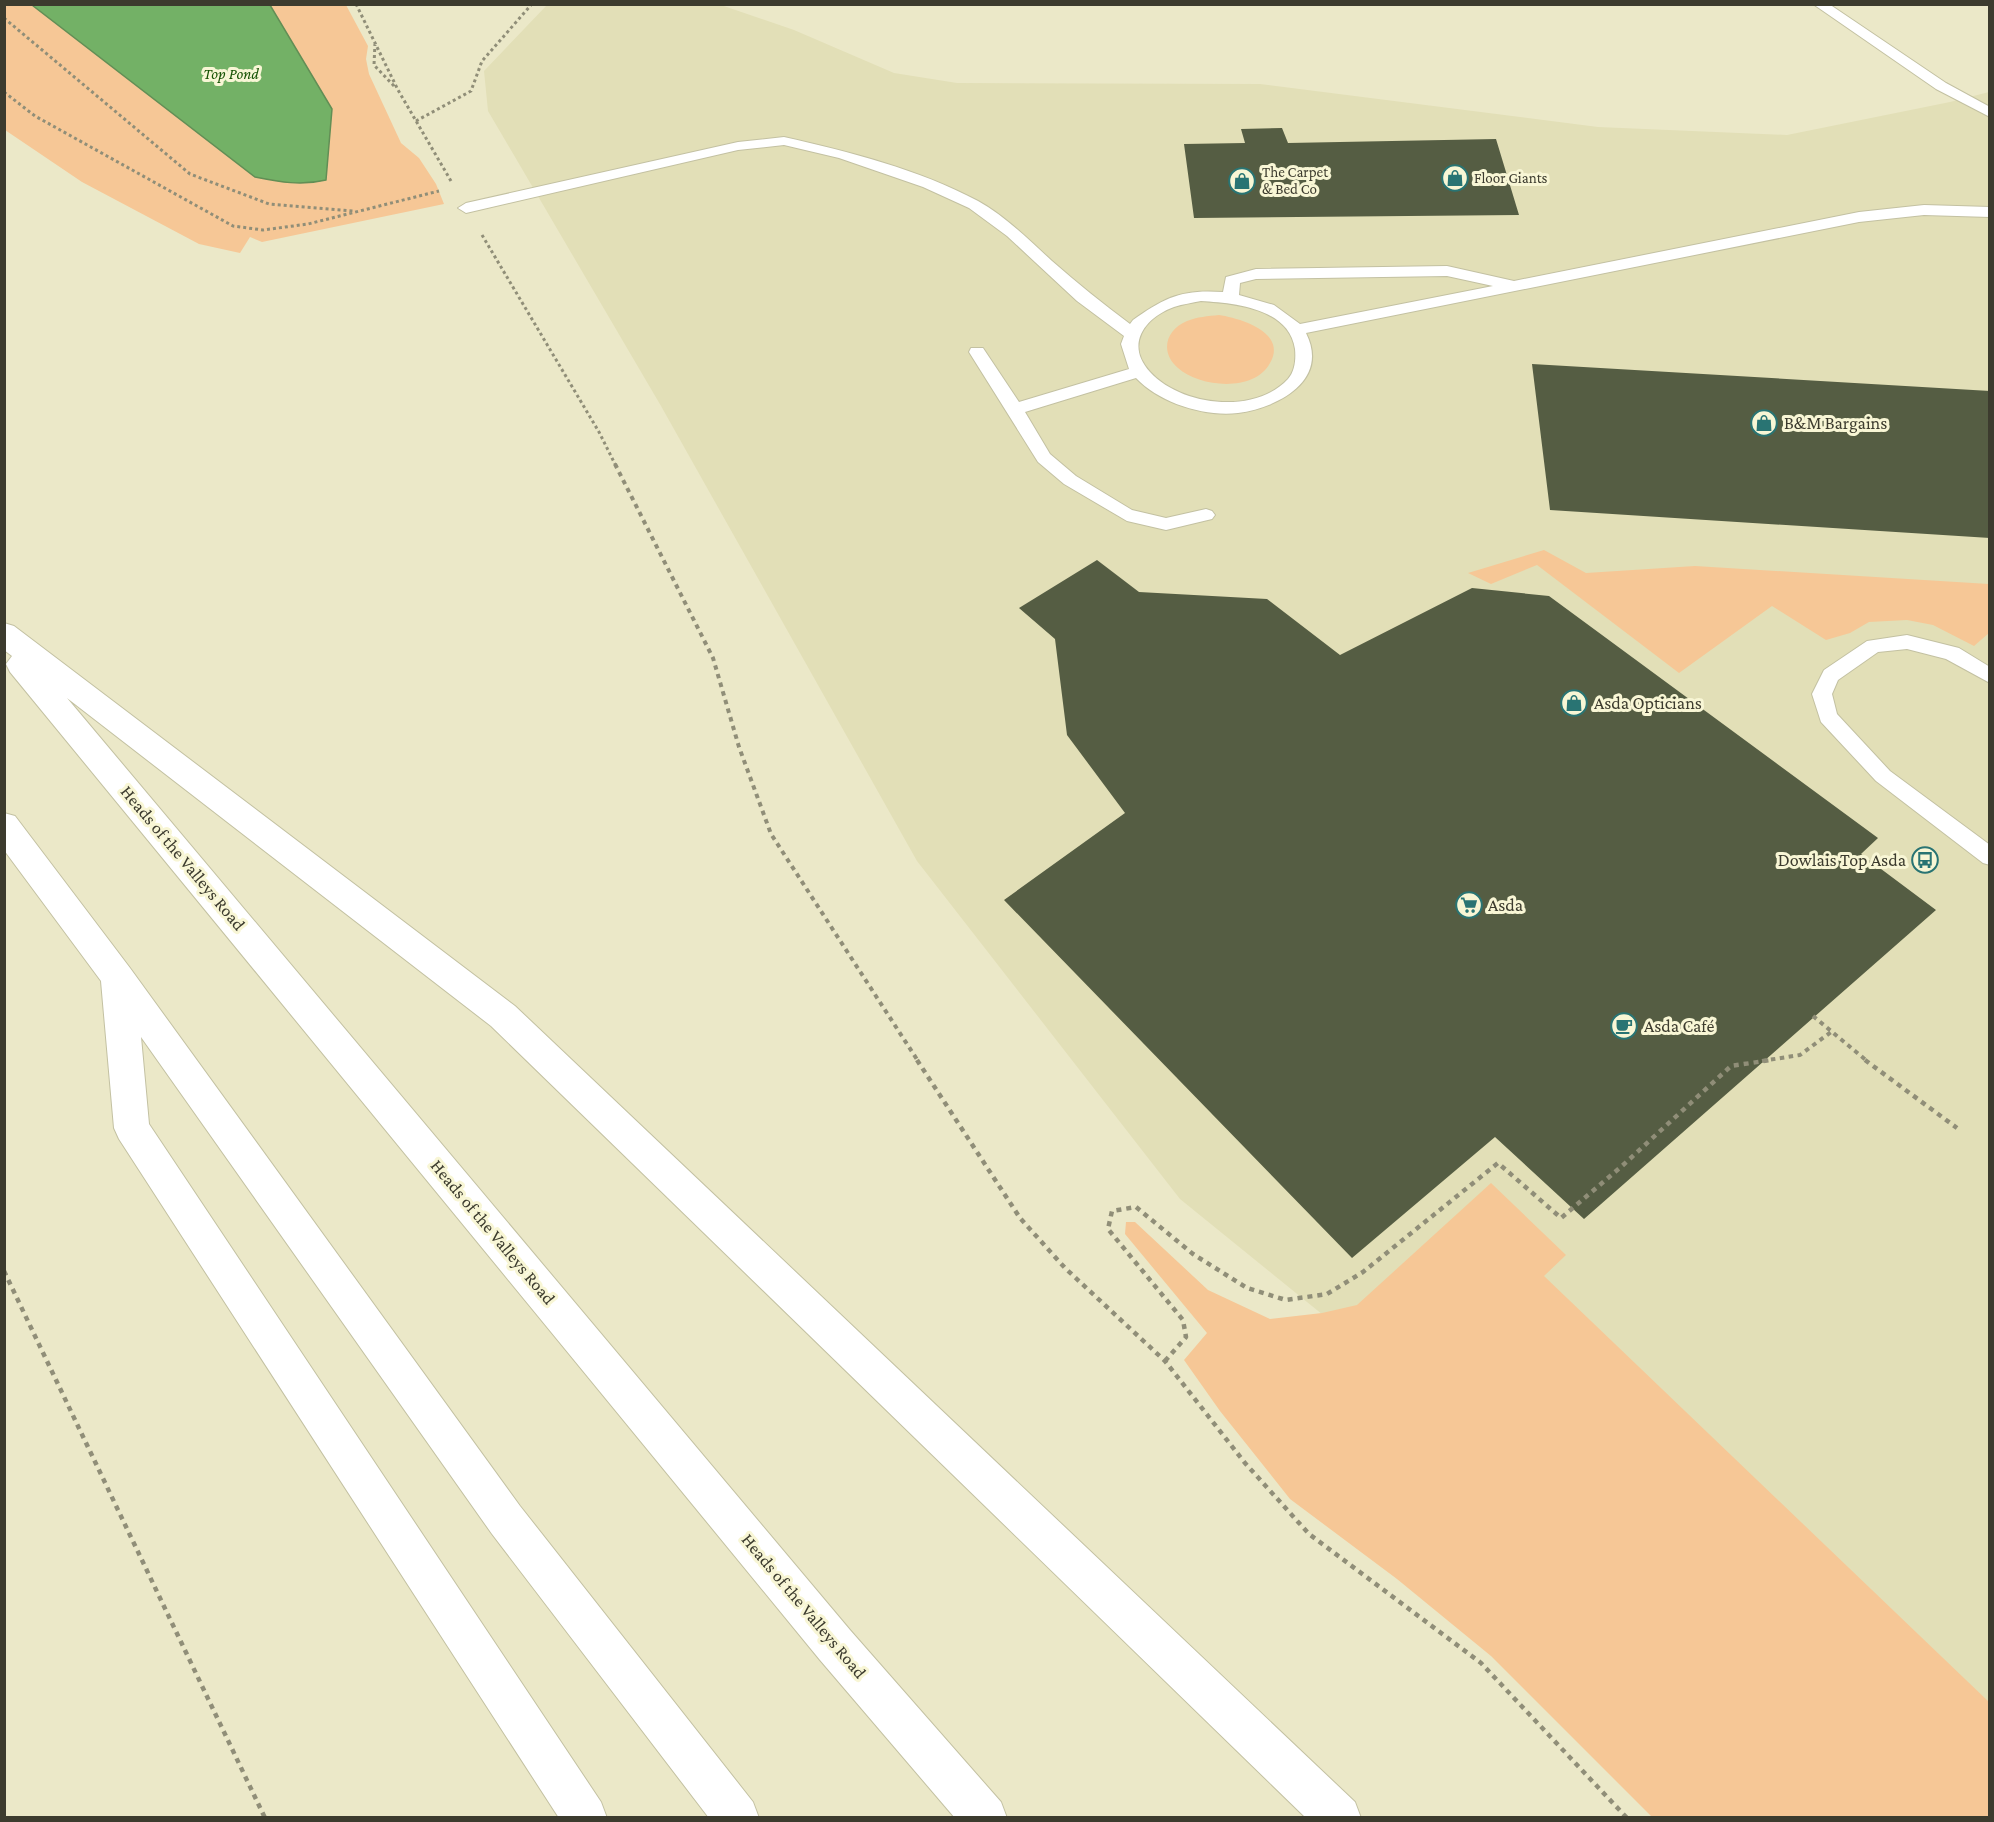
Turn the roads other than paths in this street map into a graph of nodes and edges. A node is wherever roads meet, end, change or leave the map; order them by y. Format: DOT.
graph roads {
  1 [pos="1819,4"];
  2 [pos="1989,113"];
  3 [pos="466,208"];
  4 [pos="1989,212"];
  5 [pos="1518,285"];
  6 [pos="1231,298"];
  7 [pos="1297,330"];
  8 [pos="1132,334"];
  9 [pos="977,352"];
  10 [pos="1137,372"];
  11 [pos="1015,409"];
  12 [pos="1206,515"];
  13 [pos="4,634"];
  14 [pos="4,644"];
  15 [pos="1989,676"];
  16 [pos="4,825"];
  17 [pos="1989,857"];
  18 [pos="118,978"];
  19 [pos="585,1818"];
  20 [pos="737,1818"];
  21 [pos="985,1818"];
  22 [pos="1338,1818"];
  1 -- 2 [label="lane"];
  3 -- 8 [label="lane"];
  4 -- 5 [label="lane"];
  5 -- 6 [label="lane"];
  5 -- 7 [label="lane"];
  6 -- 7 [label="lane"];
  6 -- 8 [label="lane"];
  7 -- 10 [label="lane"];
  8 -- 10 [label="lane"];
  9 -- 11 [label="lane"];
  10 -- 11 [label="lane"];
  11 -- 12 [label="lane"];
  13 -- 22 [label="highway"];
  14 -- 21 [label="highway, Heads of the Valleys Road"];
  15 -- 17 [label="lane"];
  16 -- 18 [label="highway"];
  18 -- 19 [label="highway"];
  18 -- 20 [label="highway"];
}
